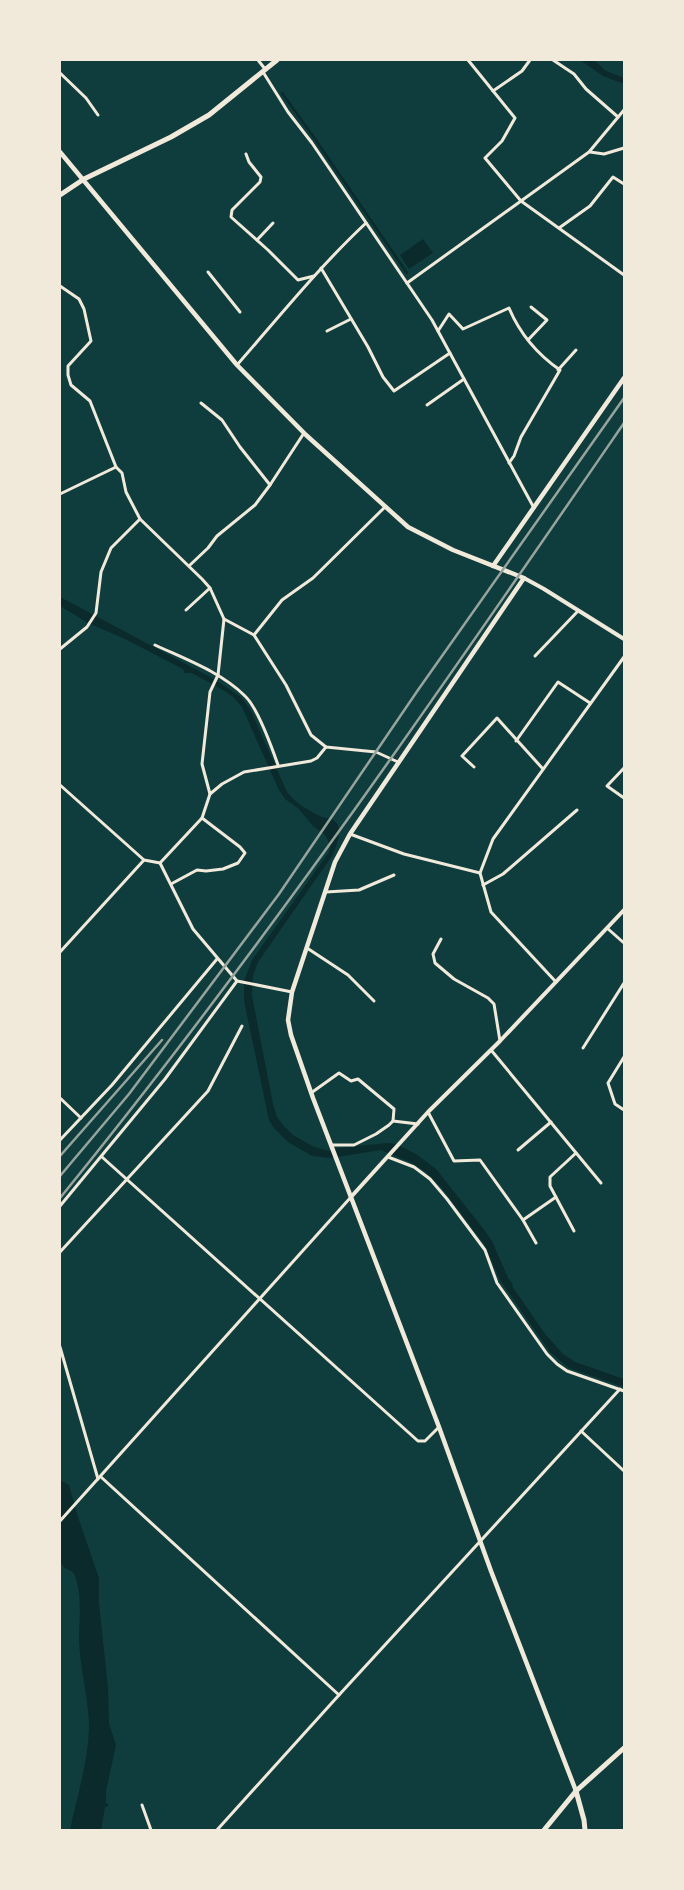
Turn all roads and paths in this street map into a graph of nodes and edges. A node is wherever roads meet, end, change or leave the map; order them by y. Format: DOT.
graph roads {
  1 [pos="258,60"];
  2 [pos="277,60"];
  3 [pos="468,60"];
  4 [pos="530,60"];
  5 [pos="553,60"];
  6 [pos="264,71"];
  7 [pos="60,73"];
  8 [pos="493,91"];
  9 [pos="624,110"];
  10 [pos="98,115"];
  11 [pos="618,117"];
  12 [pos="624,148"];
  13 [pos="60,152"];
  14 [pos="589,152"];
  15 [pos="246,154"];
  16 [pos="84,180"];
  17 [pos="624,184"];
  18 [pos="60,194"];
  19 [pos="521,201"];
  20 [pos="273,223"];
  21 [pos="366,223"];
  22 [pos="559,228"];
  23 [pos="257,240"];
  24 [pos="321,268"];
  25 [pos="208,272"];
  26 [pos="315,275"];
  27 [pos="624,275"];
  28 [pos="407,283"];
  29 [pos="60,286"];
  30 [pos="531,307"];
  31 [pos="240,312"];
  32 [pos="351,319"];
  33 [pos="327,331"];
  34 [pos="438,331"];
  35 [pos="528,340"];
  36 [pos="576,350"];
  37 [pos="450,353"];
  38 [pos="237,366"];
  39 [pos="558,370"];
  40 [pos="624,378"];
  41 [pos="464,379"];
  42 [pos="201,403"];
  43 [pos="427,405"];
  44 [pos="304,433"];
  45 [pos="509,463"];
  46 [pos="116,467"];
  47 [pos="270,486"];
  48 [pos="60,487"];
  49 [pos="61,493"];
  50 [pos="385,507"];
  51 [pos="534,509"];
  52 [pos="140,519"];
  53 [pos="190,565"];
  54 [pos="493,566"];
  55 [pos="524,578"];
  56 [pos="210,588"];
  57 [pos="186,610"];
  58 [pos="578,611"];
  59 [pos="224,620"];
  60 [pos="254,635"];
  61 [pos="624,639"];
  62 [pos="154,645"];
  63 [pos="60,649"];
  64 [pos="535,656"];
  65 [pos="624,657"];
  66 [pos="218,675"];
  67 [pos="590,704"];
  68 [pos="516,741"];
  69 [pos="326,747"];
  70 [pos="398,762"];
  71 [pos="278,766"];
  72 [pos="474,767"];
  73 [pos="624,768"];
  74 [pos="543,769"];
  75 [pos="60,785"];
  76 [pos="210,794"];
  77 [pos="624,798"];
  78 [pos="577,810"];
  79 [pos="202,818"];
  80 [pos="350,834"];
  81 [pos="144,860"];
  82 [pos="160,863"];
  83 [pos="480,873"];
  84 [pos="394,875"];
  85 [pos="171,884"];
  86 [pos="483,885"];
  87 [pos="326,892"];
  88 [pos="624,910"];
  89 [pos="607,928"];
  90 [pos="441,939"];
  91 [pos="624,944"];
  92 [pos="307,948"];
  93 [pos="60,952"];
  94 [pos="217,959"];
  95 [pos="237,981"];
  96 [pos="556,982"];
  97 [pos="624,982"];
  98 [pos="292,992"];
  99 [pos="374,1001"];
  100 [pos="242,1026"];
  101 [pos="500,1040"];
  102 [pos="583,1048"];
  103 [pos="490,1049"];
  104 [pos="624,1057"];
  105 [pos="311,1093"];
  106 [pos="60,1098"];
  107 [pos="624,1110"];
  108 [pos="428,1112"];
  109 [pos="81,1118"];
  110 [pos="393,1120"];
  111 [pos="551,1122"];
  112 [pos="418,1124"];
  113 [pos="60,1140"];
  114 [pos="332,1145"];
  115 [pos="518,1150"];
  116 [pos="576,1153"];
  117 [pos="102,1157"];
  118 [pos="388,1157"];
  119 [pos="127,1179"];
  120 [pos="600,1183"];
  121 [pos="351,1197"];
  122 [pos="556,1197"];
  123 [pos="60,1206"];
  124 [pos="523,1220"];
  125 [pos="574,1231"];
  126 [pos="536,1243"];
  127 [pos="60,1252"];
  128 [pos="259,1299"];
  129 [pos="60,1347"];
  130 [pos="622,1390"];
  131 [pos="439,1427"];
  132 [pos="581,1431"];
  133 [pos="624,1471"];
  134 [pos="98,1480"];
  135 [pos="60,1521"];
  136 [pos="480,1540"];
  137 [pos="339,1695"];
  138 [pos="624,1748"];
  139 [pos="576,1791"];
  140 [pos="142,1805"];
  141 [pos="151,1830"];
  142 [pos="217,1830"];
  143 [pos="544,1830"];
  144 [pos="585,1830"];
  1 -- 6 [label="street"];
  2 -- 6 [label="main road"];
  3 -- 8 [label="street"];
  4 -- 8 [label="street"];
  5 -- 11 [label="street"];
  6 -- 16 [label="main road"];
  6 -- 21 [label="street"];
  7 -- 10 [label="street"];
  8 -- 19 [label="street"];
  9 -- 11 [label="street"];
  11 -- 14 [label="street"];
  12 -- 14 [label="street"];
  13 -- 16 [label="main road"];
  14 -- 19 [label="street"];
  15 -- 23 [label="street"];
  16 -- 18 [label="main road"];
  16 -- 38 [label="main road"];
  17 -- 22 [label="street"];
  19 -- 22 [label="street"];
  19 -- 28 [label="street"];
  20 -- 23 [label="street"];
  21 -- 24 [label="street"];
  21 -- 28 [label="street"];
  22 -- 27 [label="street"];
  23 -- 26 [label="street"];
  24 -- 26 [label="street"];
  24 -- 32 [label="street"];
  25 -- 31 [label="street"];
  26 -- 38 [label="street"];
  28 -- 34 [label="street"];
  29 -- 46 [label="street"];
  30 -- 35 [label="street"];
  32 -- 33 [label="street"];
  32 -- 37 [label="street"];
  34 -- 35 [label="street"];
  34 -- 37 [label="street"];
  35 -- 39 [label="street"];
  36 -- 39 [label="street"];
  37 -- 41 [label="street"];
  38 -- 44 [label="main road"];
  39 -- 45 [label="street"];
  40 -- 51 [label="main road"];
  41 -- 43 [label="street"];
  41 -- 45 [label="street"];
  42 -- 47 [label="street"];
  44 -- 47 [label="street"];
  44 -- 50 [label="main road"];
  45 -- 51 [label="street"];
  46 -- 49 [label="street"];
  46 -- 52 [label="street"];
  47 -- 53 [label="street"];
  48 -- 49 [label="street"];
  50 -- 54 [label="main road"];
  50 -- 60 [label="street"];
  51 -- 54 [label="main road"];
  52 -- 53 [label="street"];
  52 -- 63 [label="street"];
  53 -- 56 [label="street"];
  54 -- 55 [label="main road"];
  55 -- 58 [label="street"];
  55 -- 70 [label="main road"];
  56 -- 57 [label="street"];
  56 -- 59 [label="street"];
  58 -- 61 [label="street"];
  58 -- 64 [label="street"];
  59 -- 60 [label="street"];
  59 -- 66 [label="street"];
  60 -- 69 [label="street"];
  62 -- 66 [label="street"];
  65 -- 67 [label="street"];
  66 -- 71 [label="street"];
  66 -- 76 [label="street"];
  67 -- 68 [label="street"];
  67 -- 74 [label="street"];
  68 -- 72 [label="street"];
  68 -- 74 [label="street"];
  69 -- 70 [label="street"];
  69 -- 71 [label="street"];
  70 -- 80 [label="main road"];
  71 -- 76 [label="street"];
  73 -- 77 [label="street"];
  74 -- 83 [label="street"];
  75 -- 81 [label="street"];
  76 -- 79 [label="street"];
  78 -- 86 [label="street"];
  79 -- 82 [label="street"];
  79 -- 85 [label="street"];
  80 -- 83 [label="street"];
  80 -- 87 [label="main road"];
  81 -- 82 [label="street"];
  81 -- 93 [label="street"];
  82 -- 85 [label="street"];
  83 -- 86 [label="street"];
  84 -- 87 [label="street"];
  85 -- 94 [label="street"];
  86 -- 96 [label="street"];
  87 -- 92 [label="main road"];
  88 -- 89 [label="street"];
  89 -- 91 [label="street"];
  89 -- 96 [label="street"];
  90 -- 101 [label="street"];
  92 -- 98 [label="main road"];
  92 -- 99 [label="street"];
  94 -- 95 [label="street"];
  94 -- 109 [label="street"];
  95 -- 98 [label="street"];
  95 -- 117 [label="street"];
  96 -- 101 [label="street"];
  97 -- 102 [label="street"];
  98 -- 105 [label="main road"];
  100 -- 119 [label="street"];
  101 -- 103 [label="street"];
  103 -- 108 [label="street"];
  103 -- 111 [label="street"];
  104 -- 107 [label="street"];
  105 -- 110 [label="street"];
  105 -- 114 [label="main road"];
  106 -- 109 [label="street"];
  108 -- 112 [label="street"];
  108 -- 124 [label="street"];
  109 -- 113 [label="street"];
  110 -- 112 [label="street"];
  110 -- 114 [label="street"];
  111 -- 115 [label="street"];
  111 -- 116 [label="street"];
  112 -- 118 [label="street"];
  114 -- 121 [label="main road"];
  116 -- 120 [label="street"];
  116 -- 122 [label="street"];
  117 -- 119 [label="street"];
  117 -- 123 [label="street"];
  118 -- 121 [label="street"];
  118 -- 130 [label="street"];
  119 -- 127 [label="street"];
  119 -- 128 [label="street"];
  121 -- 128 [label="street"];
  121 -- 131 [label="main road"];
  122 -- 124 [label="street"];
  122 -- 125 [label="street"];
  124 -- 126 [label="street"];
  128 -- 131 [label="street"];
  128 -- 134 [label="street"];
  129 -- 134 [label="street"];
  130 -- 132 [label="street"];
  131 -- 136 [label="main road"];
  132 -- 133 [label="street"];
  132 -- 136 [label="street"];
  134 -- 135 [label="street"];
  134 -- 137 [label="street"];
  136 -- 137 [label="street"];
  136 -- 139 [label="main road"];
  137 -- 142 [label="street"];
  138 -- 139 [label="main road"];
  139 -- 143 [label="main road"];
  139 -- 144 [label="main road"];
  140 -- 141 [label="street"];
}
